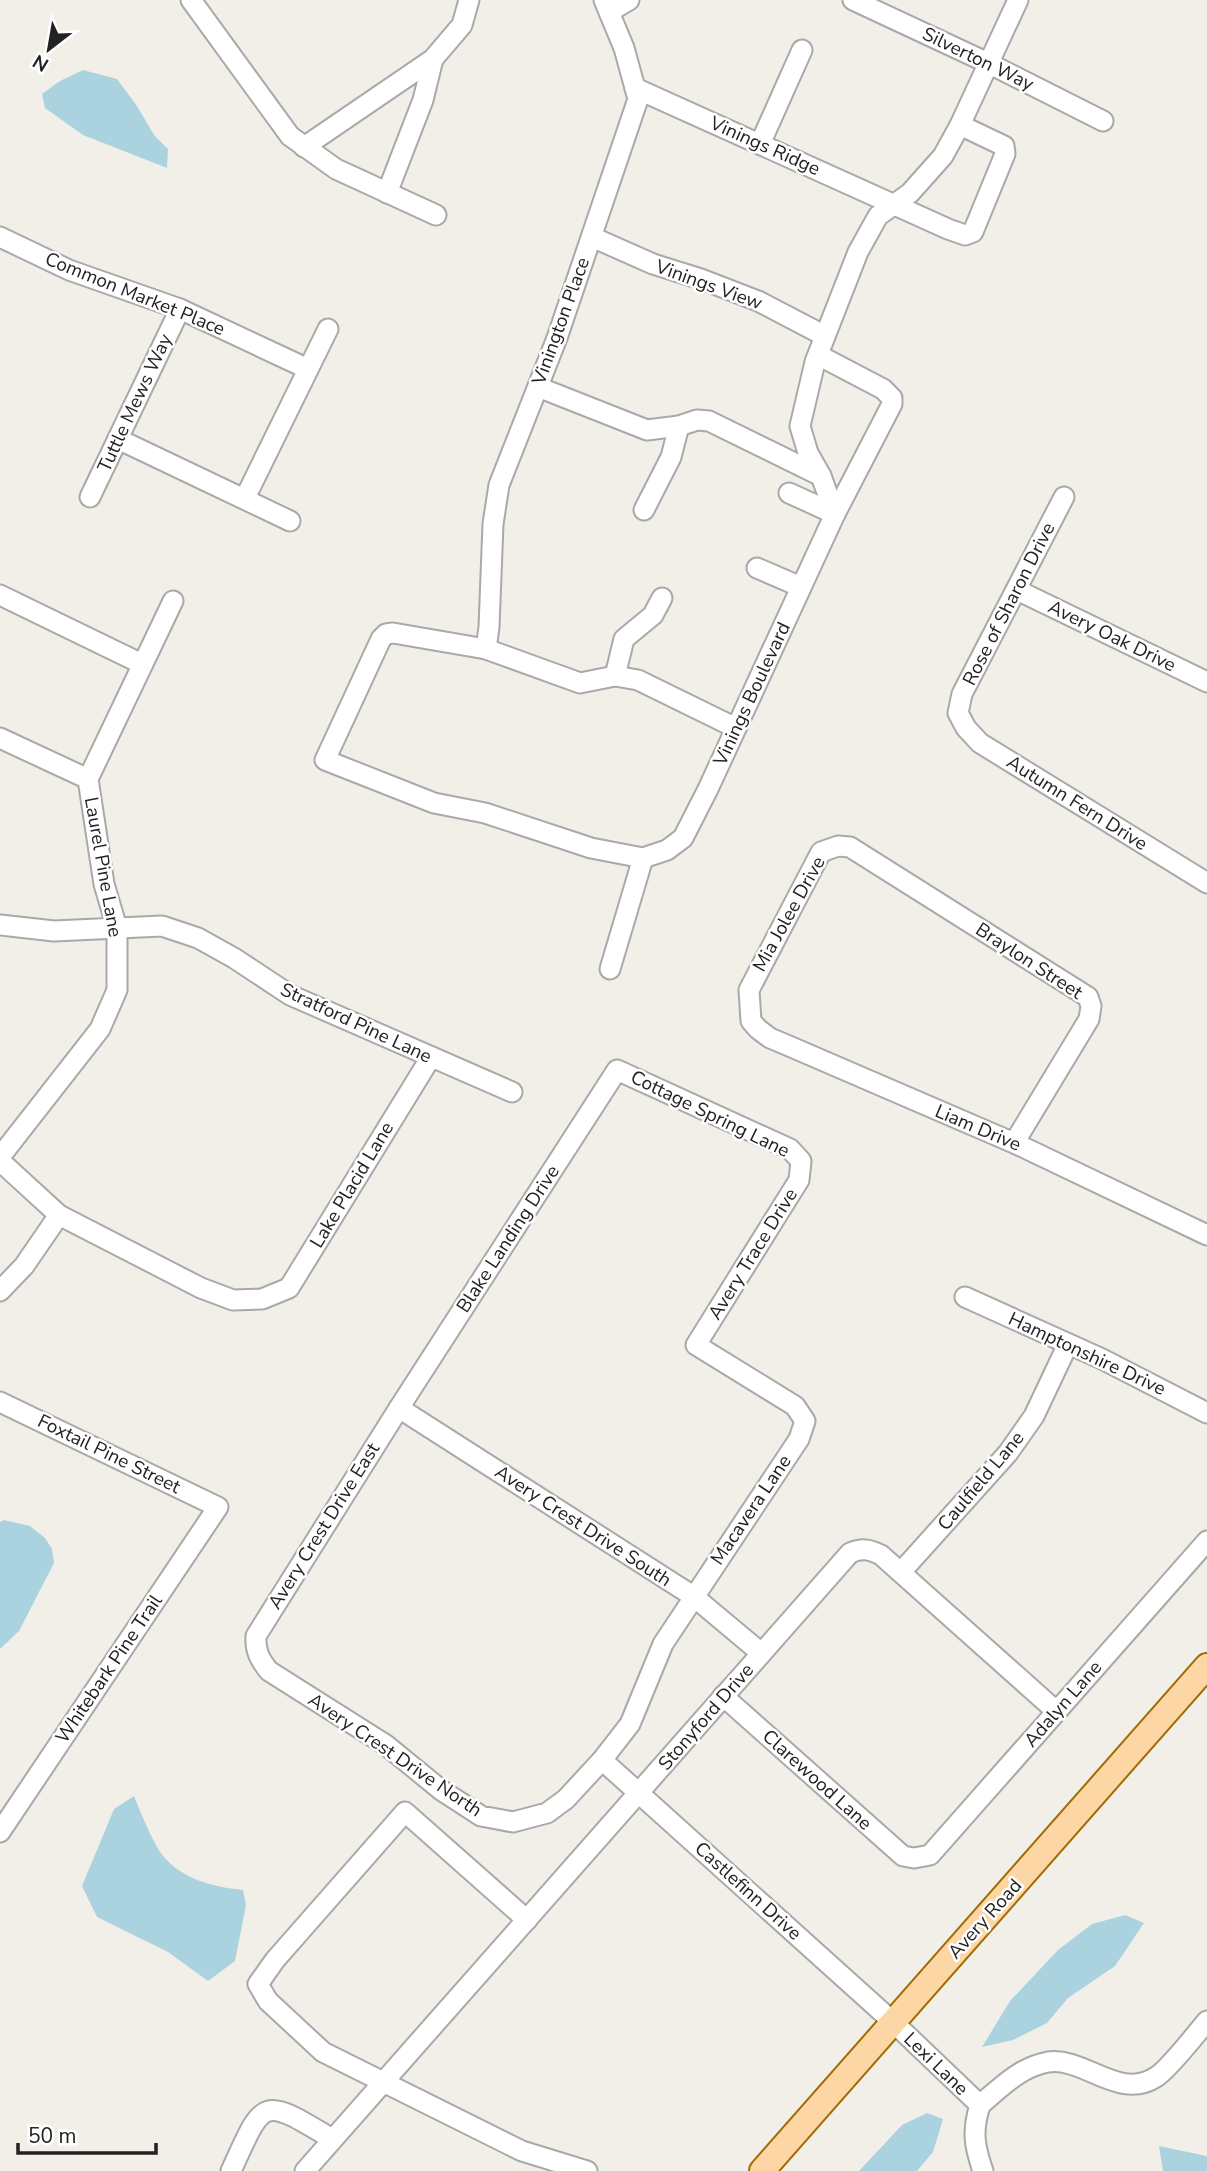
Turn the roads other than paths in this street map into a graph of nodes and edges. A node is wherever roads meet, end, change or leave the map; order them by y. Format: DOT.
graph roads {
  1 [pos="191,0"];
  2 [pos="469,0"];
  3 [pos="629,0"];
  4 [pos="853,0"];
  5 [pos="1018,0"];
  6 [pos="607,6"];
  7 [pos="802,50"];
  8 [pos="433,59"];
  9 [pos="988,63"];
  10 [pos="635,88"];
  11 [pos="1102,121"];
  12 [pos="960,125"];
  13 [pos="760,144"];
  14 [pos="304,147"];
  15 [pos="387,193"];
  16 [pos="895,204"];
  17 [pos="436,215"];
  18 [pos="0,237"];
  19 [pos="592,237"];
  20 [pos="180,309"];
  21 [pos="328,329"];
  22 [pos="821,345"];
  23 [pos="308,369"];
  24 [pos="538,387"];
  25 [pos="679,426"];
  26 [pos="118,439"];
  27 [pos="821,476"];
  28 [pos="789,493"];
  29 [pos="90,497"];
  30 [pos="1064,497"];
  31 [pos="245,498"];
  32 [pos="644,510"];
  33 [pos="835,513"];
  34 [pos="290,521"];
  35 [pos="757,568"];
  36 [pos="801,587"];
  37 [pos="1017,590"];
  38 [pos="0,595"];
  39 [pos="662,598"];
  40 [pos="173,601"];
  41 [pos="486,649"];
  42 [pos="142,664"];
  43 [pos="615,676"];
  44 [pos="1207,682"];
  45 [pos="958,713"];
  46 [pos="736,728"];
  47 [pos="0,738"];
  48 [pos="88,779"];
  49 [pos="827,849"];
  50 [pos="643,859"];
  51 [pos="1207,883"];
  52 [pos="0,925"];
  53 [pos="117,928"];
  54 [pos="610,969"];
  55 [pos="751,1021"];
  56 [pos="431,1057"];
  57 [pos="617,1070"];
  58 [pos="512,1092"];
  59 [pos="1013,1143"];
  60 [pos="0,1159"];
  61 [pos="801,1161"];
  62 [pos="59,1215"];
  63 [pos="1207,1235"];
  64 [pos="0,1291"];
  65 [pos="965,1297"];
  66 [pos="1068,1344"];
  67 [pos="0,1402"];
  68 [pos="399,1408"];
  69 [pos="1207,1413"];
  70 [pos="805,1421"];
  71 [pos="218,1507"];
  72 [pos="1207,1541"];
  73 [pos="901,1572"];
  74 [pos="693,1596"];
  75 [pos="255,1647"];
  76 [pos="761,1653"];
  77 [pos="1207,1666"];
  78 [pos="723,1696"];
  79 [pos="1056,1711"];
  80 [pos="602,1760"];
  81 [pos="640,1792"];
  82 [pos="513,1822"];
  83 [pos="0,1832"];
  84 [pos="914,1858"];
  85 [pos="527,1920"];
  86 [pos="1207,2021"];
  87 [pos="893,2022"];
  88 [pos="384,2080"];
  89 [pos="980,2105"];
  90 [pos="332,2139"];
  91 [pos="231,2171"];
  92 [pos="305,2171"];
  93 [pos="587,2171"];
  94 [pos="762,2171"];
  95 [pos="983,2171"];
  1 -- 14 [label="street"];
  2 -- 8 [label="street"];
  3 -- 6 [label="street"];
  4 -- 9 [label="street, Silverton Way"];
  5 -- 9 [label="street"];
  6 -- 10 [label="street, Vinington Place"];
  7 -- 13 [label="street"];
  8 -- 14 [label="street"];
  8 -- 15 [label="street"];
  9 -- 11 [label="street, Silverton Way"];
  9 -- 12 [label="street"];
  10 -- 13 [label="street, Vinings Ridge"];
  10 -- 19 [label="street, Vinington Place"];
  12 -- 16 [label="street"];
  12 -- 16 [label="street"];
  13 -- 16 [label="street, Vinings Ridge"];
  14 -- 15 [label="street"];
  15 -- 17 [label="street"];
  16 -- 22 [label="street"];
  18 -- 20 [label="street, Common Market Place"];
  19 -- 22 [label="street, Vinings View"];
  19 -- 24 [label="street, Vinington Place"];
  20 -- 23 [label="street, Common Market Place"];
  20 -- 26 [label="street, Tuttle Mews Way"];
  21 -- 23 [label="street"];
  22 -- 27 [label="street"];
  22 -- 33 [label="street, Vinings View"];
  23 -- 31 [label="street"];
  24 -- 25 [label="street"];
  24 -- 41 [label="street, Vinington Place"];
  25 -- 27 [label="street"];
  25 -- 32 [label="street"];
  26 -- 29 [label="street, Tuttle Mews Way"];
  26 -- 31 [label="street"];
  27 -- 33 [label="street"];
  28 -- 33 [label="street"];
  30 -- 37 [label="street, Rose of Sharon Drive"];
  31 -- 34 [label="street"];
  33 -- 36 [label="street, Vinings Boulevard"];
  35 -- 36 [label="street"];
  36 -- 46 [label="street, Vinings Boulevard"];
  37 -- 44 [label="street, Avery Oak Drive"];
  37 -- 45 [label="street, Rose of Sharon Drive"];
  38 -- 42 [label="street"];
  39 -- 43 [label="street"];
  40 -- 42 [label="street, Laurel Pine Lane"];
  41 -- 43 [label="street"];
  41 -- 50 [label="street"];
  42 -- 48 [label="street, Laurel Pine Lane"];
  43 -- 46 [label="street"];
  45 -- 51 [label="street, Autumn Fern Drive"];
  46 -- 50 [label="street, Vinings Boulevard"];
  47 -- 48 [label="street"];
  48 -- 53 [label="street, Laurel Pine Lane"];
  49 -- 55 [label="street, Mia Jolee Drive"];
  49 -- 59 [label="street, Braylon Street"];
  50 -- 54 [label="street"];
  52 -- 53 [label="street, Stratford Pine Lane"];
  53 -- 56 [label="street, Stratford Pine Lane"];
  53 -- 60 [label="street, Laurel Pine Lane"];
  55 -- 59 [label="street, Liam Drive"];
  56 -- 58 [label="street, Stratford Pine Lane"];
  56 -- 62 [label="street, Lake Placid Lane"];
  57 -- 61 [label="street, Cottage Spring Lane"];
  57 -- 68 [label="street, Blake Landing Drive"];
  59 -- 63 [label="street, Liam Drive"];
  60 -- 62 [label="street"];
  61 -- 70 [label="street, Avery Trace Drive"];
  62 -- 64 [label="street"];
  65 -- 66 [label="street, Hamptonshire Drive"];
  66 -- 69 [label="street, Hamptonshire Drive"];
  66 -- 73 [label="street, Caulfield Lane"];
  67 -- 71 [label="street, Foxtail Pine Street"];
  68 -- 74 [label="street, Avery Crest Drive South"];
  68 -- 75 [label="street, Avery Crest Drive East"];
  70 -- 74 [label="street, Macavera Lane"];
  71 -- 83 [label="street, Whitebark Pine Trail"];
  72 -- 79 [label="street, Adalyn Lane"];
  73 -- 76 [label="street, Stonyford Drive"];
  73 -- 79 [label="street, Stonyford Drive"];
  74 -- 76 [label="street, Avery Crest Drive South"];
  74 -- 80 [label="street, Macavera Lane"];
  75 -- 82 [label="street, Avery Crest Drive North"];
  76 -- 78 [label="street, Stonyford Drive"];
  77 -- 87 [label="main road, Avery Road"];
  78 -- 81 [label="street, Stonyford Drive"];
  78 -- 84 [label="street, Clarewood Lane"];
  79 -- 84 [label="street, Adalyn Lane"];
  80 -- 81 [label="street, Castlefinn Drive"];
  80 -- 82 [label="street, Macavera Lane"];
  81 -- 85 [label="street, Stonyford Drive"];
  81 -- 87 [label="street, Castlefinn Drive"];
  85 -- 88 [label="street, Stonyford Drive"];
  85 -- 88 [label="street"];
  86 -- 89 [label="street"];
  87 -- 89 [label="street, Lexi Lane"];
  87 -- 94 [label="main road, Avery Road"];
  88 -- 90 [label="street, Stonyford Drive"];
  88 -- 93 [label="street"];
  89 -- 95 [label="street"];
  90 -- 91 [label="street"];
  90 -- 92 [label="street, Stonyford Drive"];
}
